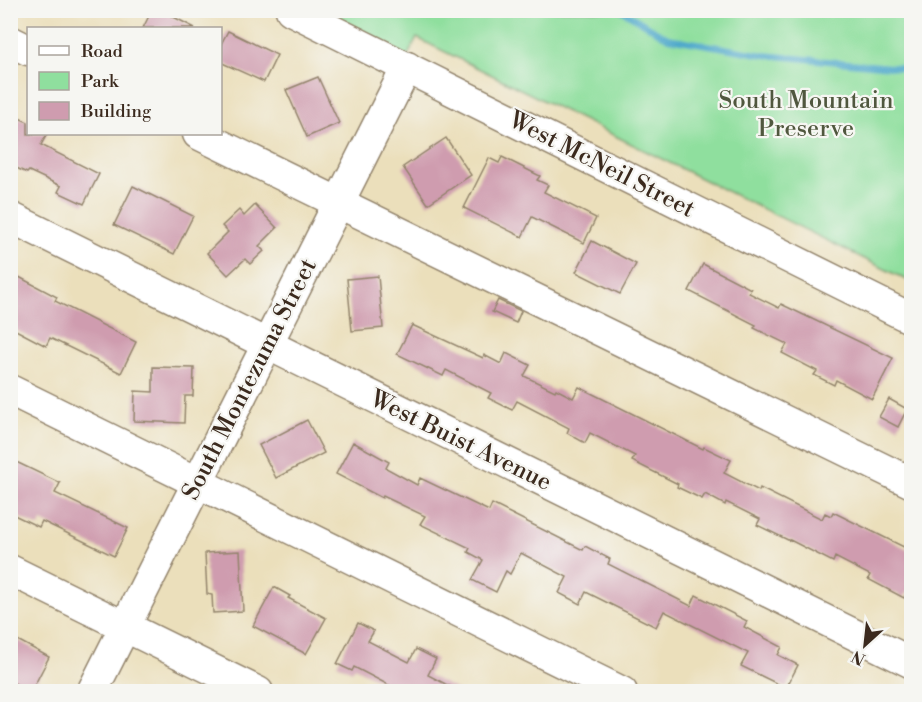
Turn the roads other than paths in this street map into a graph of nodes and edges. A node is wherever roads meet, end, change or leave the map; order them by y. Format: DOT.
graph roads {
  1 [pos="291,10"];
  2 [pos="10,41"];
  3 [pos="27,50"];
  4 [pos="407,67"];
  5 [pos="200,135"];
  6 [pos="339,202"];
  7 [pos="10,217"];
  8 [pos="912,319"];
  9 [pos="266,344"];
  10 [pos="10,390"];
  11 [pos="197,483"];
  12 [pos="912,483"];
  13 [pos="10,570"];
  14 [pos="124,626"];
  15 [pos="912,663"];
  16 [pos="92,692"];
  17 [pos="258,692"];
  18 [pos="622,692"];
  1 -- 4 [label="street, West McNeil Street"];
  2 -- 3 [label="street"];
  4 -- 6 [label="street, South Montezuma Street"];
  4 -- 8 [label="street, West McNeil Street"];
  5 -- 6 [label="street"];
  6 -- 9 [label="street, South Montezuma Street"];
  6 -- 12 [label="street"];
  7 -- 9 [label="street, West Buist Avenue"];
  9 -- 11 [label="street, South Montezuma Street"];
  9 -- 15 [label="street, West Buist Avenue"];
  10 -- 11 [label="street"];
  11 -- 14 [label="street, South Montezuma Street"];
  11 -- 18 [label="street"];
  13 -- 14 [label="street"];
  14 -- 16 [label="street, South Montezuma Street"];
  14 -- 17 [label="street"];
}
